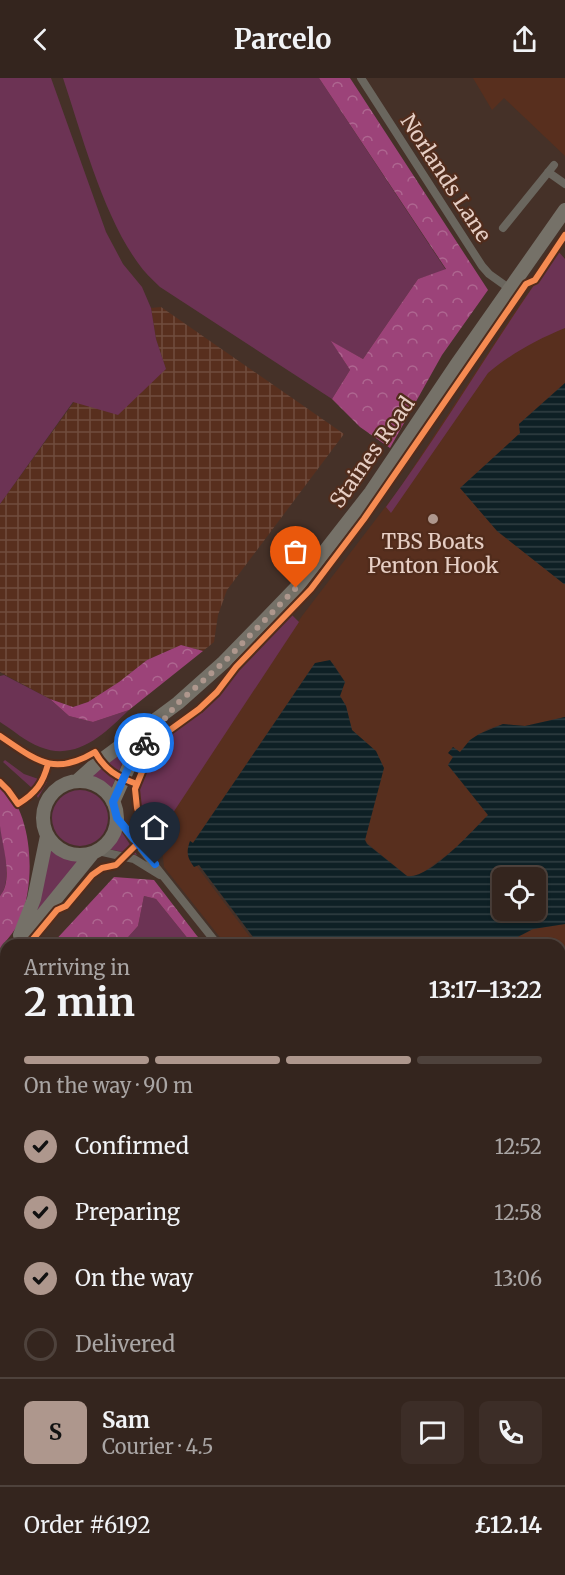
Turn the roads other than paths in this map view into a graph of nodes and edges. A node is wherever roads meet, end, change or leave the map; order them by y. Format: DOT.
graph roads {
  1 [pos="361,78"];
  2 [pos="565,184"];
  3 [pos="565,210"];
  4 [pos="503,228"];
  5 [pos="510,289"];
  6 [pos="178,703"];
  7 [pos="77,781"];
  8 [pos="113,802"];
  9 [pos="117,818"];
  10 [pos="47,836"];
  11 [pos="95,852"];
  12 [pos="165,879"];
  13 [pos="18,939"];
  14 [pos="21,939"];
  15 [pos="213,939"];
  1 -- 5 [label="street, Norlands Lane"];
  2 -- 4 [label="street"];
  3 -- 5 [label="main road, Staines Road"];
  5 -- 6 [label="main road, Staines Road"];
  6 -- 7 [label="main road, Staines Road"];
  6 -- 8 [label="main road, Staines Road"];
  7 -- 8 [label="main road"];
  7 -- 10 [label="main road"];
  8 -- 9 [label="main road"];
  9 -- 11 [label="main road"];
  9 -- 12 [label="street"];
  10 -- 11 [label="main road"];
  10 -- 13 [label="main road"];
  11 -- 12 [label="street"];
  11 -- 14 [label="main road"];
  12 -- 15 [label="street"];
}
